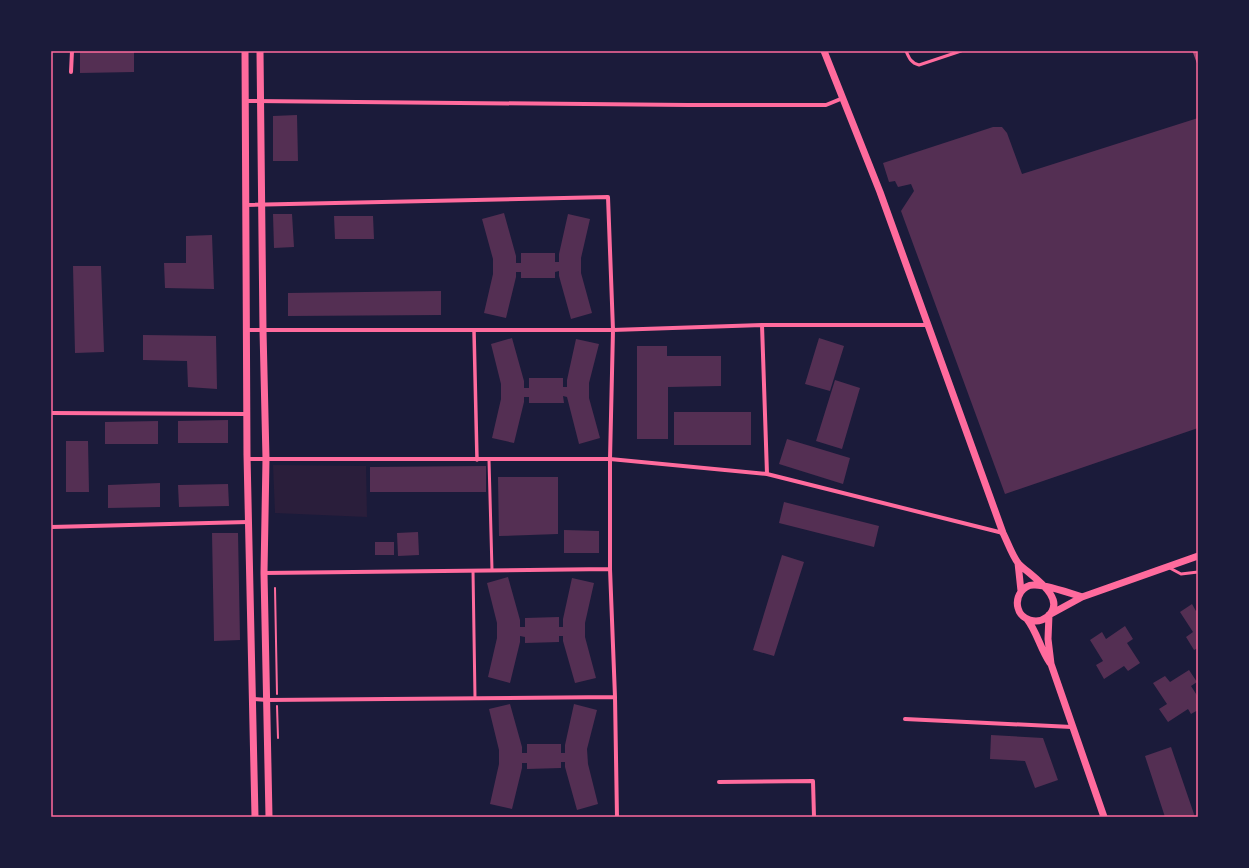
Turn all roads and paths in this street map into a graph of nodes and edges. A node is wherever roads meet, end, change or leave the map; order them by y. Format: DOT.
graph roads {
  1 [pos="72,51"];
  2 [pos="245,51"];
  3 [pos="260,51"];
  4 [pos="824,51"];
  5 [pos="906,51"];
  6 [pos="961,51"];
  7 [pos="71,72"];
  8 [pos="842,98"];
  9 [pos="245,101"];
  10 [pos="260,101"];
  11 [pos="246,205"];
  12 [pos="262,205"];
  13 [pos="762,325"];
  14 [pos="927,325"];
  15 [pos="246,330"];
  16 [pos="263,330"];
  17 [pos="612,330"];
  18 [pos="474,331"];
  19 [pos="51,413"];
  20 [pos="247,414"];
  21 [pos="247,459"];
  22 [pos="266,459"];
  23 [pos="610,459"];
  24 [pos="477,460"];
  25 [pos="489,460"];
  26 [pos="767,474"];
  27 [pos="248,522"];
  28 [pos="51,527"];
  29 [pos="1003,533"];
  30 [pos="1198,556"];
  31 [pos="1018,563"];
  32 [pos="1168,567"];
  33 [pos="610,569"];
  34 [pos="473,570"];
  35 [pos="492,570"];
  36 [pos="1198,572"];
  37 [pos="264,573"];
  38 [pos="1043,586"];
  39 [pos="1021,591"];
  40 [pos="1082,597"];
  41 [pos="1049,615"];
  42 [pos="1027,619"];
  43 [pos="1051,664"];
  44 [pos="615,697"];
  45 [pos="475,698"];
  46 [pos="253,699"];
  47 [pos="267,700"];
  48 [pos="905,719"];
  49 [pos="1072,727"];
  50 [pos="719,782"];
  51 [pos="255,817"];
  52 [pos="269,817"];
  53 [pos="617,817"];
  54 [pos="814,817"];
  55 [pos="1104,817"];
  1 -- 7 [label="street"];
  2 -- 9 [label="street"];
  3 -- 10 [label="street"];
  4 -- 8 [label="street"];
  5 -- 6 [label="lane"];
  8 -- 10 [label="street"];
  8 -- 14 [label="street"];
  9 -- 10 [label="street"];
  9 -- 11 [label="street"];
  10 -- 12 [label="street"];
  11 -- 12 [label="street"];
  11 -- 15 [label="street"];
  12 -- 16 [label="street"];
  12 -- 17 [label="street"];
  13 -- 14 [label="street"];
  13 -- 17 [label="street"];
  13 -- 26 [label="street"];
  14 -- 29 [label="street"];
  15 -- 16 [label="street"];
  15 -- 20 [label="street"];
  16 -- 18 [label="street"];
  16 -- 22 [label="street"];
  17 -- 18 [label="street"];
  17 -- 23 [label="street"];
  18 -- 24 [label="street"];
  19 -- 20 [label="street"];
  20 -- 21 [label="street"];
  21 -- 22 [label="street"];
  21 -- 27 [label="street"];
  22 -- 24 [label="street"];
  22 -- 37 [label="street"];
  23 -- 25 [label="street"];
  23 -- 26 [label="street"];
  23 -- 33 [label="street"];
  24 -- 25 [label="street"];
  25 -- 35 [label="lane"];
  26 -- 29 [label="street"];
  27 -- 28 [label="street"];
  27 -- 46 [label="street"];
  29 -- 31 [label="street"];
  30 -- 32 [label="street"];
  31 -- 38 [label="street"];
  31 -- 39 [label="street"];
  32 -- 36 [label="lane"];
  32 -- 40 [label="street"];
  33 -- 35 [label="street"];
  33 -- 44 [label="street"];
  34 -- 35 [label="street"];
  34 -- 37 [label="street"];
  34 -- 45 [label="lane"];
  37 -- 47 [label="street"];
  38 -- 39 [label="street"];
  38 -- 40 [label="street"];
  38 -- 41 [label="street"];
  39 -- 42 [label="street"];
  40 -- 41 [label="street"];
  41 -- 42 [label="street"];
  41 -- 43 [label="street"];
  42 -- 43 [label="street"];
  43 -- 49 [label="street"];
  44 -- 45 [label="street"];
  44 -- 53 [label="street"];
  45 -- 47 [label="street"];
  46 -- 47 [label="street"];
  46 -- 51 [label="street"];
  47 -- 52 [label="street"];
  48 -- 49 [label="street"];
  49 -- 55 [label="street"];
  50 -- 54 [label="street"];
}
